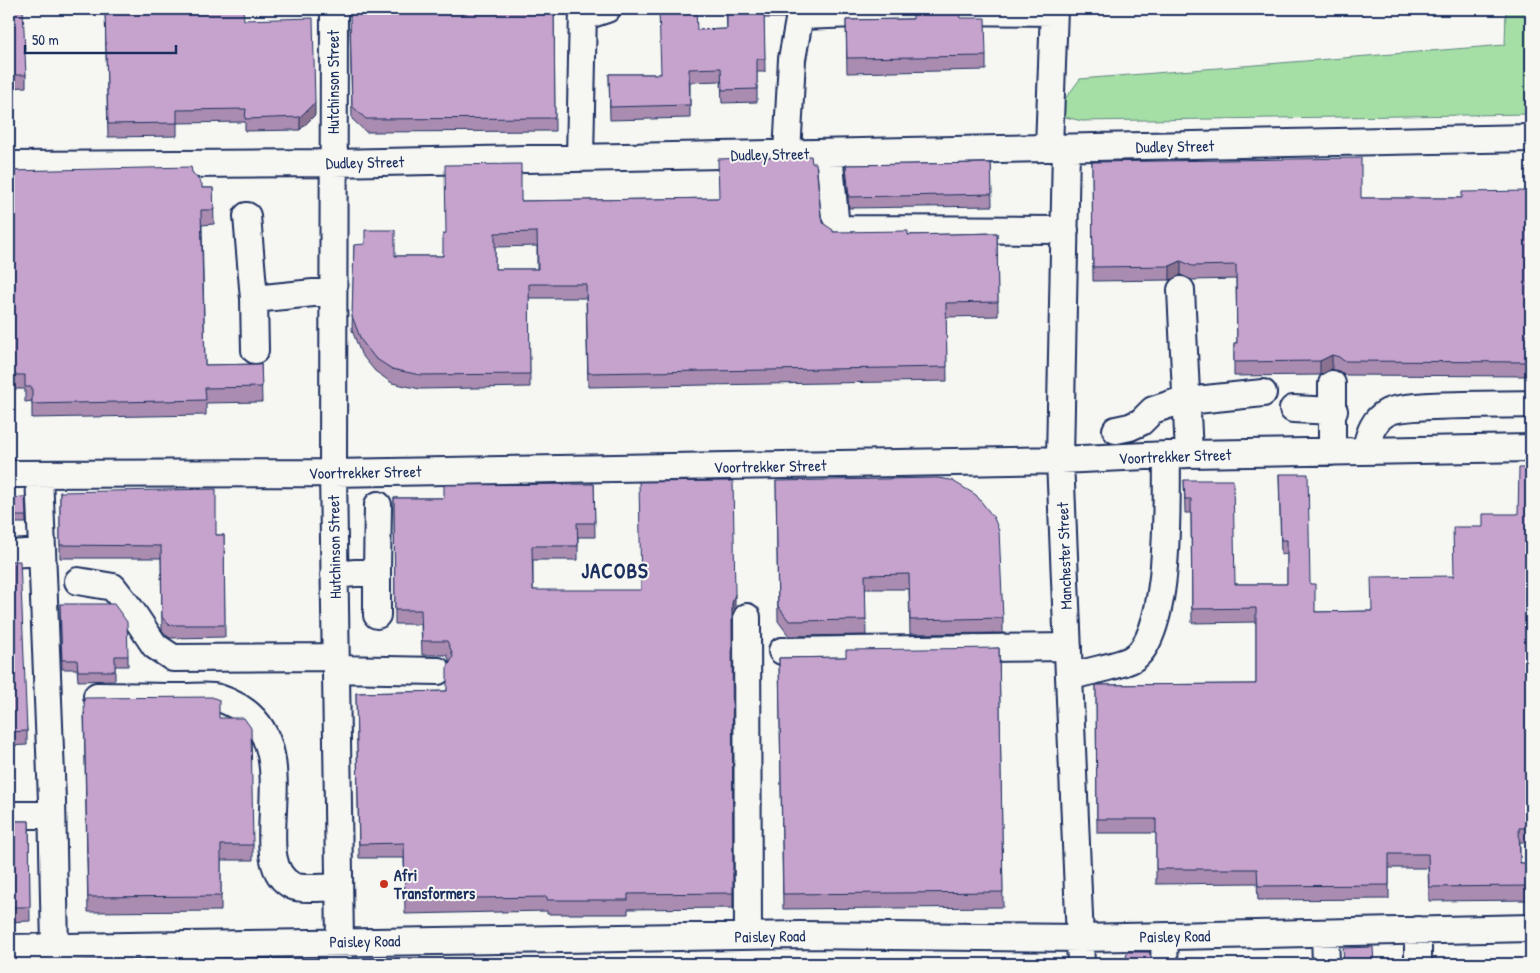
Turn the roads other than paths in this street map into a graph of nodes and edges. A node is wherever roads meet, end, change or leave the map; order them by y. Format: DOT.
graph roads {
  1 [pos="334,9"];
  2 [pos="607,9"];
  3 [pos="1054,10"];
  4 [pos="800,12"];
  5 [pos="583,13"];
  6 [pos="1531,138"];
  7 [pos="1058,148"];
  8 [pos="829,153"];
  9 [pos="787,154"];
  10 [pos="580,158"];
  11 [pos="333,163"];
  12 [pos="9,165"];
  13 [pos="247,216"];
  14 [pos="1065,230"];
  15 [pos="1181,290"];
  16 [pos="333,291"];
  17 [pos="254,299"];
  18 [pos="255,350"];
  19 [pos="1332,384"];
  20 [pos="1263,392"];
  21 [pos="1186,401"];
  22 [pos="1531,404"];
  23 [pos="1459,406"];
  24 [pos="1292,410"];
  25 [pos="1334,411"];
  26 [pos="1116,430"];
  27 [pos="1531,448"];
  28 [pos="1460,450"];
  29 [pos="1365,451"];
  30 [pos="1332,452"];
  31 [pos="1178,455"];
  32 [pos="1060,460"];
  33 [pos="333,473"];
  34 [pos="9,474"];
  35 [pos="39,474"];
  36 [pos="378,504"];
  37 [pos="42,552"];
  38 [pos="9,554"];
  39 [pos="377,571"];
  40 [pos="334,575"];
  41 [pos="78,581"];
  42 [pos="377,616"];
  43 [pos="747,618"];
  44 [pos="1068,647"];
  45 [pos="782,651"];
  46 [pos="336,663"];
  47 [pos="438,671"];
  48 [pos="1069,677"];
  49 [pos="97,696"];
  50 [pos="9,815"];
  51 [pos="52,815"];
  52 [pos="339,887"];
  53 [pos="1531,928"];
  54 [pos="1418,930"];
  55 [pos="1325,933"];
  56 [pos="748,936"];
  57 [pos="1165,937"];
  58 [pos="1081,938"];
  59 [pos="9,948"];
  60 [pos="73,953"];
  61 [pos="339,953"];
  62 [pos="1081,964"];
  63 [pos="1164,964"];
  64 [pos="1326,964"];
  65 [pos="1418,964"];
  1 -- 11 [label="street, Hutchinson Street"];
  2 -- 5 [label="street"];
  3 -- 4 [label="street"];
  3 -- 7 [label="street, Manchester Street"];
  4 -- 9 [label="street"];
  5 -- 10 [label="street"];
  6 -- 7 [label="street, Dudley Street"];
  7 -- 8 [label="street, Dudley Street"];
  7 -- 14 [label="street, Manchester Street"];
  8 -- 9 [label="street, Dudley Street"];
  8 -- 14 [label="street"];
  9 -- 10 [label="street, Dudley Street"];
  10 -- 11 [label="street, Dudley Street"];
  11 -- 12 [label="street, Dudley Street"];
  11 -- 16 [label="street, Hutchinson Street"];
  13 -- 17 [label="street"];
  14 -- 32 [label="street, Manchester Street"];
  15 -- 21 [label="street"];
  16 -- 17 [label="street"];
  16 -- 33 [label="street, Hutchinson Street"];
  17 -- 18 [label="street"];
  19 -- 25 [label="street"];
  20 -- 21 [label="street"];
  21 -- 26 [label="street"];
  21 -- 31 [label="street"];
  22 -- 23 [label="street"];
  23 -- 28 [label="street"];
  23 -- 29 [label="street"];
  24 -- 25 [label="street"];
  25 -- 30 [label="street"];
  27 -- 28 [label="street, Voortrekker Street"];
  28 -- 29 [label="street, Voortrekker Street"];
  29 -- 30 [label="street, Voortrekker Street"];
  30 -- 31 [label="street, Voortrekker Street"];
  31 -- 32 [label="street, Voortrekker Street"];
  31 -- 48 [label="street"];
  32 -- 33 [label="street, Voortrekker Street"];
  32 -- 44 [label="street, Manchester Street"];
  33 -- 35 [label="street, Voortrekker Street"];
  33 -- 40 [label="street, Hutchinson Street"];
  34 -- 35 [label="street, Voortrekker Street"];
  35 -- 37 [label="street"];
  36 -- 39 [label="street"];
  37 -- 38 [label="street"];
  37 -- 51 [label="street"];
  39 -- 40 [label="street"];
  39 -- 42 [label="street"];
  40 -- 46 [label="street, Hutchinson Street"];
  41 -- 46 [label="street"];
  43 -- 56 [label="street"];
  44 -- 45 [label="street"];
  44 -- 48 [label="street, Manchester Street"];
  46 -- 47 [label="street"];
  46 -- 52 [label="street, Hutchinson Street"];
  48 -- 58 [label="street, Manchester Street"];
  49 -- 52 [label="street"];
  50 -- 51 [label="street"];
  51 -- 60 [label="street"];
  52 -- 61 [label="street, Hutchinson Street"];
  53 -- 54 [label="street, Paisley Road"];
  54 -- 55 [label="street, Paisley Road"];
  54 -- 65 [label="street"];
  55 -- 57 [label="street, Paisley Road"];
  55 -- 64 [label="street"];
  56 -- 58 [label="street, Paisley Road"];
  56 -- 61 [label="street, Paisley Road"];
  57 -- 58 [label="street, Paisley Road"];
  57 -- 63 [label="street"];
  58 -- 62 [label="street, Manchester Street"];
  59 -- 60 [label="street, Paisley Road"];
  60 -- 61 [label="street, Paisley Road"];
}
